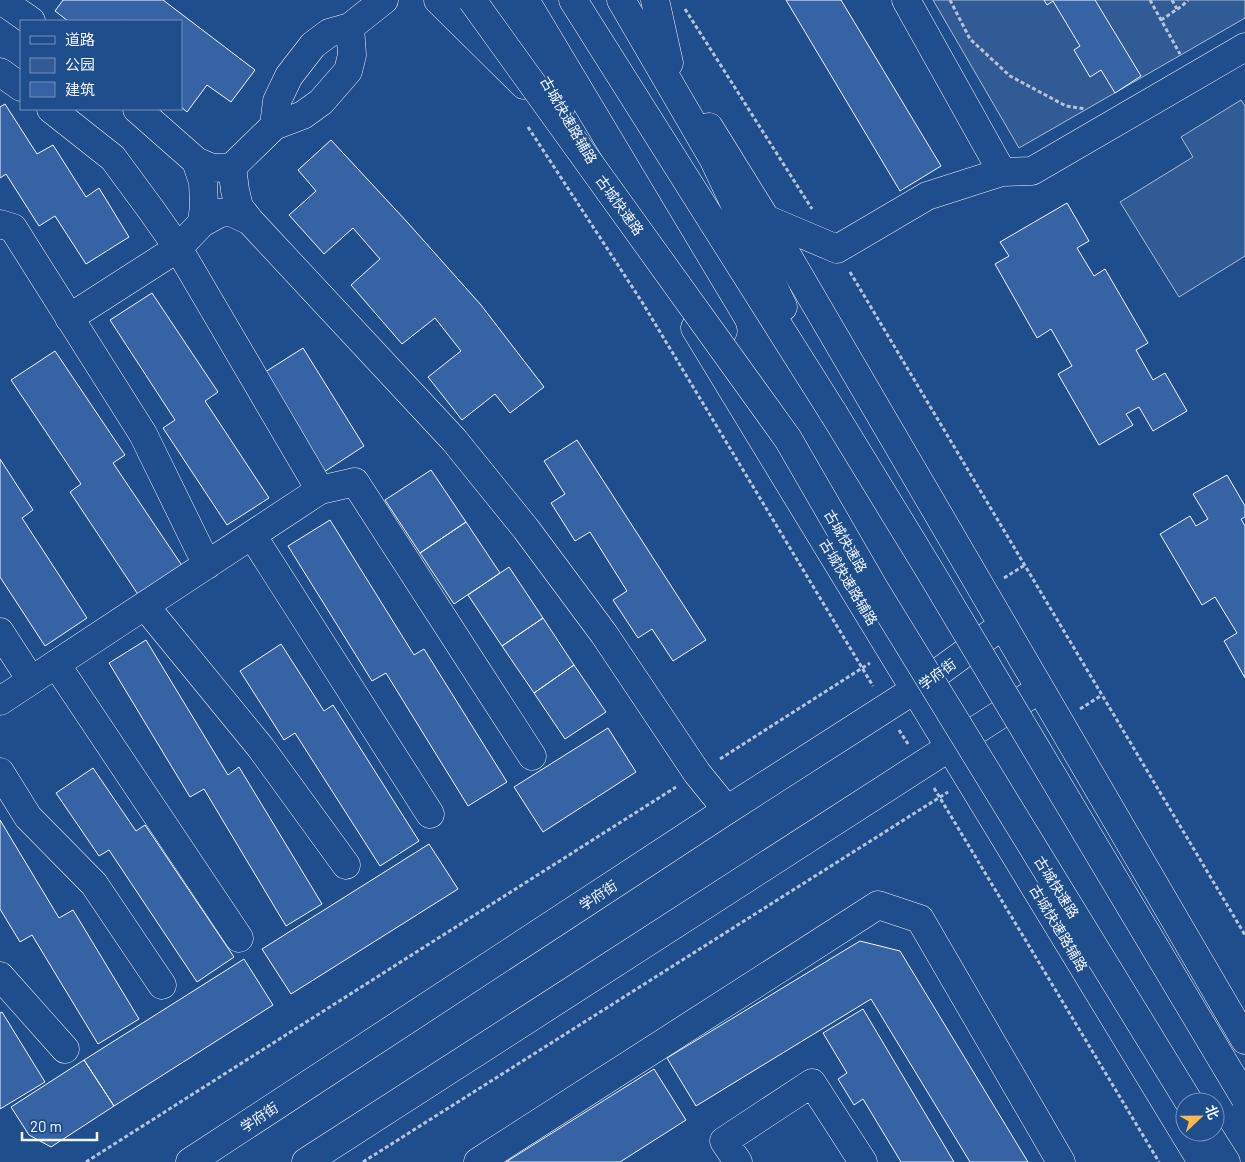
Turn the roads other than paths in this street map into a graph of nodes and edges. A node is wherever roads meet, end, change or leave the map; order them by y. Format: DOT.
graph roads {
  1 [pos="1,0"];
  2 [pos="384,0"];
  3 [pos="438,0"];
  4 [pos="472,0"];
  5 [pos="499,0"];
  6 [pos="525,0"];
  7 [pos="573,0"];
  8 [pos="621,0"];
  9 [pos="630,0"];
  10 [pos="655,0"];
  11 [pos="906,0"];
  12 [pos="30,20"];
  13 [pos="350,27"];
  14 [pos="1245,47"];
  15 [pos="669,63"];
  16 [pos="0,72"];
  17 [pos="20,86"];
  18 [pos="52,110"];
  19 [pos="139,110"];
  20 [pos="274,126"];
  21 [pos="582,142"];
  22 [pos="196,161"];
  23 [pos="232,167"];
  24 [pos="1002,172"];
  25 [pos="766,219"];
  26 [pos="250,221"];
  27 [pos="202,223"];
  28 [pos="0,224"];
  29 [pos="178,248"];
  30 [pos="70,318"];
  31 [pos="834,414"];
  32 [pos="788,439"];
  33 [pos="320,490"];
  34 [pos="252,535"];
  35 [pos="207,565"];
  36 [pos="145,606"];
  37 [pos="1003,625"];
  38 [pos="0,632"];
  39 [pos="56,664"];
  40 [pos="31,680"];
  41 [pos="1040,689"];
  42 [pos="914,690"];
  43 [pos="0,701"];
  44 [pos="949,747"];
  45 [pos="532,756"];
  46 [pos="0,772"];
  47 [pos="727,810"];
  48 [pos="430,814"];
  49 [pos="346,865"];
  50 [pos="239,938"];
  51 [pos="0,976"];
  52 [pos="162,985"];
  53 [pos="1245,1040"];
  54 [pos="65,1048"];
  55 [pos="1183,1092"];
  56 [pos="1245,1098"];
  57 [pos="1213,1142"];
  58 [pos="190,1162"];
  59 [pos="306,1162"];
  60 [pos="478,1162"];
  61 [pos="738,1162"];
  62 [pos="863,1162"];
  63 [pos="1061,1162"];
  64 [pos="1202,1162"];
  65 [pos="1226,1162"];
  1 -- 12 [label="main road"];
  2 -- 13 [label="main road"];
  3 -- 21 [label="main road"];
  4 -- 32 [label="main road, 古城快速路, bridge"];
  5 -- 21 [label="main road, 古城快速路辅路"];
  6 -- 32 [label="main road, bridge"];
  7 -- 31 [label="main road"];
  8 -- 31 [label="main road"];
  9 -- 15 [label="main road"];
  10 -- 15 [label="main road"];
  11 -- 24 [label="main road"];
  13 -- 20 [label="main road"];
  13 -- 20 [label="main road"];
  14 -- 24 [label="main road"];
  15 -- 25 [label="main road"];
  16 -- 17 [label="main road"];
  18 -- 29 [label="main road"];
  19 -- 22 [label="main road"];
  20 -- 23 [label="main road"];
  21 -- 42 [label="main road, 古城快速路辅路"];
  22 -- 23 [label="main road"];
  22 -- 27 [label="main road"];
  23 -- 26 [label="main road"];
  24 -- 25 [label="main road"];
  25 -- 37 [label="main road"];
  26 -- 27 [label="main road"];
  26 -- 47 [label="main road"];
  27 -- 29 [label="main road"];
  28 -- 30 [label="main road"];
  29 -- 30 [label="main road"];
  29 -- 33 [label="main road"];
  30 -- 35 [label="main road"];
  31 -- 56 [label="main road, bridge"];
  32 -- 55 [label="main road, 古城快速路, bridge"];
  33 -- 34 [label="main road"];
  33 -- 45 [label="main road"];
  34 -- 35 [label="main road"];
  34 -- 48 [label="main road"];
  35 -- 36 [label="main road"];
  36 -- 39 [label="main road"];
  36 -- 49 [label="main road"];
  37 -- 41 [label="main road"];
  37 -- 42 [label="main road, 学府街"];
  38 -- 40 [label="main road"];
  39 -- 40 [label="main road"];
  39 -- 50 [label="main road"];
  40 -- 43 [label="main road"];
  41 -- 44 [label="main road"];
  41 -- 53 [label="main road"];
  42 -- 44 [label="main road, 古城快速路辅路"];
  42 -- 47 [label="main road, 学府街"];
  44 -- 59 [label="main road"];
  44 -- 64 [label="main road, 古城快速路辅路"];
  46 -- 52 [label="main road"];
  47 -- 58 [label="main road, 学府街"];
  51 -- 54 [label="main road"];
  57 -- 65 [label="main road"];
  60 -- 63 [label="main road"];
  61 -- 62 [label="main road"];
}
